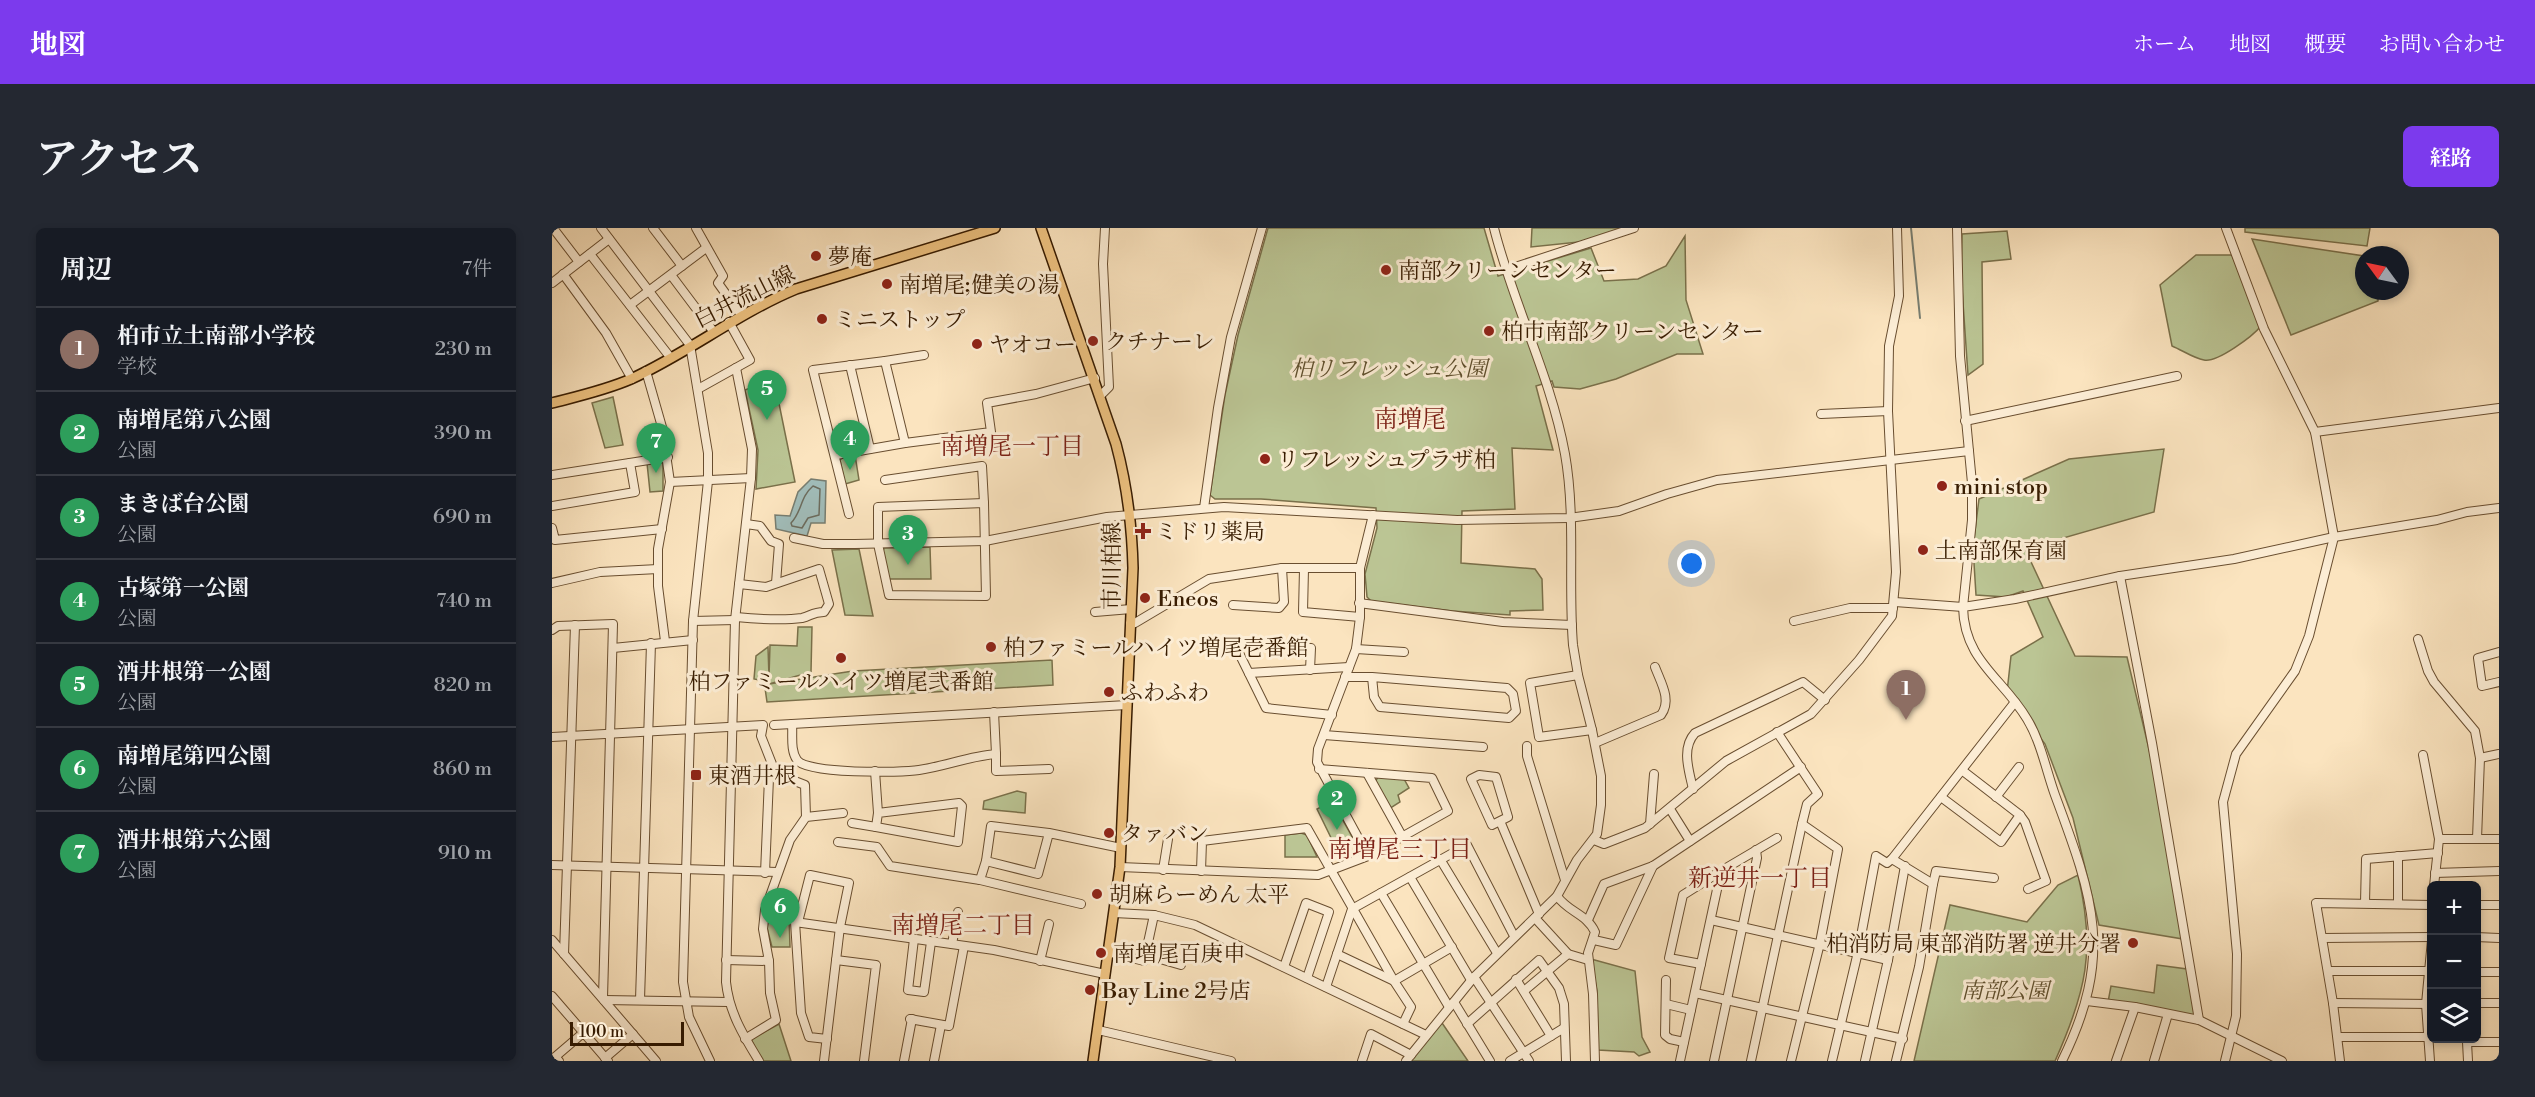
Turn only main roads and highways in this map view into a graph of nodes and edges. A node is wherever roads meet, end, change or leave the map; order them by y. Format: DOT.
graph roads {
  1 [pos="995,228"];
  2 [pos="1041,228"];
  3 [pos="552,403"];
  4 [pos="1094,1061"];
  1 -- 3 [label="main road, 白井流山線"];
  2 -- 4 [label="main road, 市川柏線"];
}
